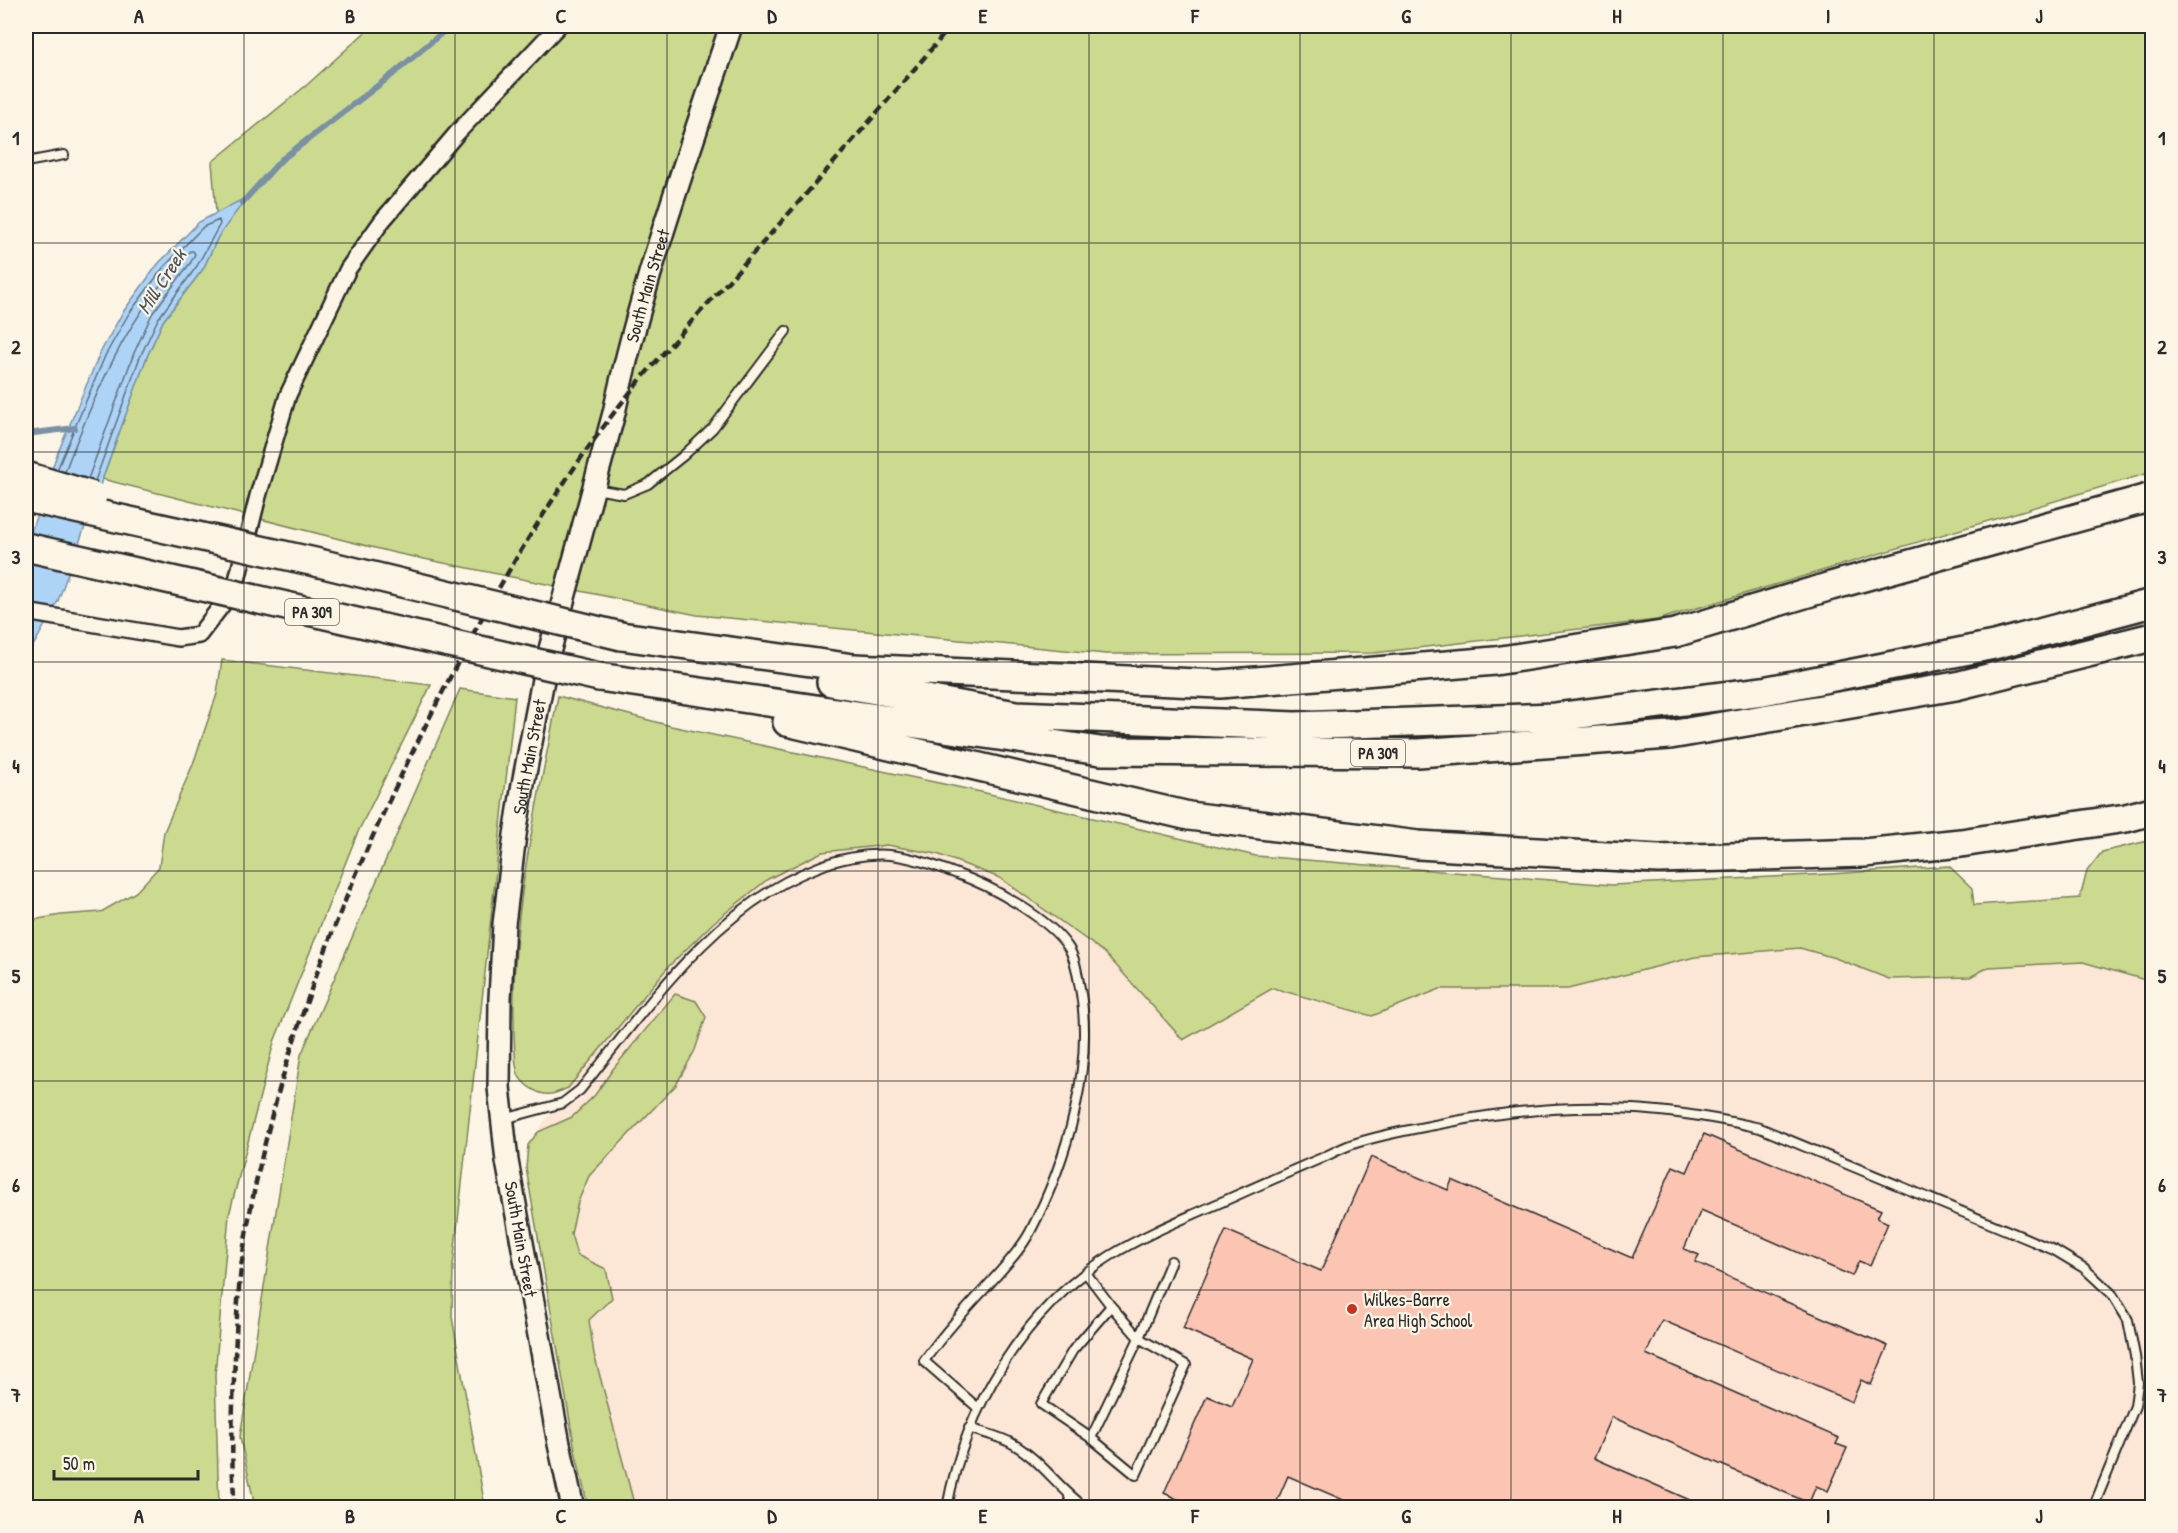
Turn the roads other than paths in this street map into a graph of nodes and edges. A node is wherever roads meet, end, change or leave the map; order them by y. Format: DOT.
graph roads {
  1 [pos="558,26"];
  2 [pos="731,26"];
  3 [pos="64,155"];
  4 [pos="26,162"];
  5 [pos="786,331"];
  6 [pos="26,476"];
  7 [pos="593,489"];
  8 [pos="2152,497"];
  9 [pos="26,498"];
  10 [pos="26,547"];
  11 [pos="315,562"];
  12 [pos="2152,603"];
  13 [pos="26,612"];
  14 [pos="621,636"];
  15 [pos="2152,637"];
  16 [pos="606,679"];
  17 [pos="2152,811"];
  18 [pos="502,1119"];
  19 [pos="1171,1261"];
  20 [pos="1086,1273"];
  21 [pos="1111,1306"];
  22 [pos="1139,1338"];
  23 [pos="978,1408"];
  24 [pos="969,1428"];
  25 [pos="1091,1438"];
  26 [pos="1069,1496"];
  27 [pos="573,1508"];
  28 [pos="947,1508"];
  29 [pos="1072,1508"];
  30 [pos="1086,1508"];
  31 [pos="2093,1508"];
  1 -- 13 [label="street"];
  2 -- 7 [label="main road, South Main Street"];
  3 -- 4 [label="lane"];
  5 -- 7 [label="lane"];
  6 -- 11 [label="highway, bridge"];
  7 -- 18 [label="main road, South Main Street"];
  8 -- 14 [label="highway"];
  9 -- 11 [label="highway, PA 309, bridge"];
  10 -- 16 [label="highway, PA 309, bridge"];
  11 -- 14 [label="highway, PA 309, bridge"];
  12 -- 14 [label="highway, PA 309"];
  15 -- 16 [label="highway, PA 309"];
  16 -- 17 [label="highway"];
  18 -- 23 [label="lane"];
  18 -- 27 [label="main road, South Main Street"];
  19 -- 22 [label="lane"];
  20 -- 21 [label="lane"];
  20 -- 23 [label="lane"];
  20 -- 31 [label="lane"];
  21 -- 22 [label="lane"];
  21 -- 25 [label="lane"];
  22 -- 25 [label="lane"];
  22 -- 25 [label="lane"];
  23 -- 24 [label="lane"];
  24 -- 26 [label="lane"];
  24 -- 28 [label="lane"];
  26 -- 29 [label="lane"];
  26 -- 30 [label="lane"];
}
